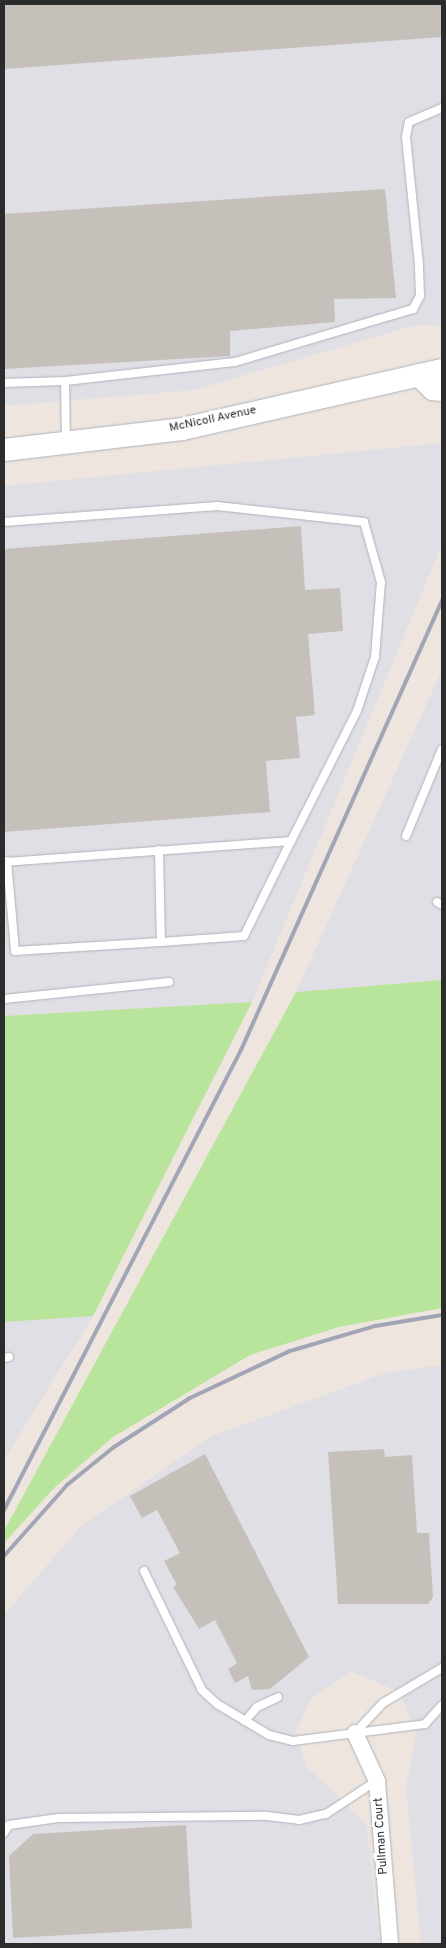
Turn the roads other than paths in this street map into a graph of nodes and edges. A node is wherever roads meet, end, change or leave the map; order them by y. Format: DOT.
graph roads {
  1 [pos="442,108"];
  2 [pos="442,370"];
  3 [pos="419,375"];
  4 [pos="65,381"];
  5 [pos="4,384"];
  6 [pos="442,390"];
  7 [pos="66,442"];
  8 [pos="4,450"];
  9 [pos="4,522"];
  10 [pos="442,749"];
  11 [pos="406,836"];
  12 [pos="290,841"];
  13 [pos="159,850"];
  14 [pos="5,861"];
  15 [pos="161,942"];
  16 [pos="169,982"];
  17 [pos="4,999"];
  18 [pos="144,1571"];
  19 [pos="442,1668"];
  20 [pos="278,1697"];
  21 [pos="442,1705"];
  22 [pos="245,1721"];
  23 [pos="355,1732"];
  24 [pos="377,1780"];
  25 [pos="4,1833"];
  26 [pos="390,1944"];
  1 -- 4 [label="lane"];
  2 -- 3 [label="main road, McNicoll Avenue"];
  3 -- 6 [label="main road"];
  3 -- 7 [label="main road, McNicoll Avenue"];
  4 -- 5 [label="lane"];
  4 -- 7 [label="lane"];
  7 -- 8 [label="main road, McNicoll Avenue"];
  9 -- 12 [label="lane"];
  10 -- 11 [label="lane"];
  12 -- 13 [label="lane"];
  12 -- 15 [label="lane"];
  13 -- 14 [label="lane"];
  13 -- 15 [label="lane"];
  14 -- 15 [label="lane"];
  16 -- 17 [label="lane"];
  18 -- 22 [label="lane"];
  19 -- 23 [label="lane"];
  20 -- 22 [label="lane"];
  21 -- 23 [label="lane"];
  22 -- 23 [label="lane"];
  23 -- 24 [label="street, Pullman Court"];
  24 -- 25 [label="lane"];
  24 -- 26 [label="street, Pullman Court"];
}
